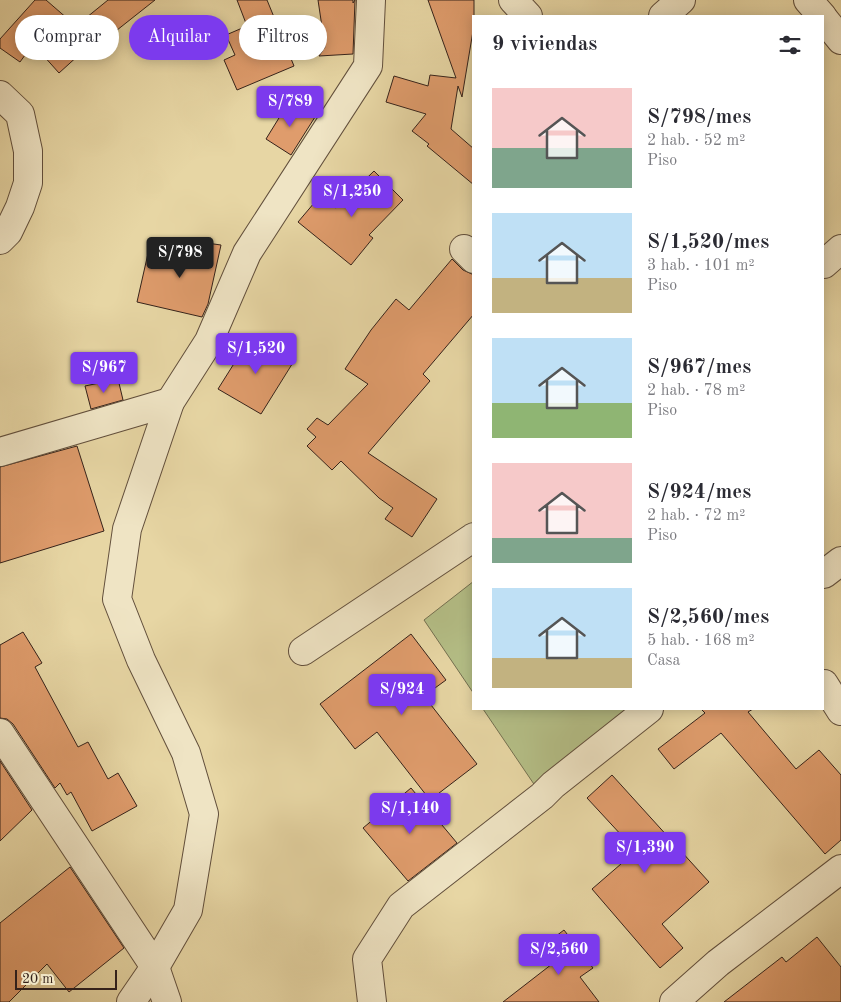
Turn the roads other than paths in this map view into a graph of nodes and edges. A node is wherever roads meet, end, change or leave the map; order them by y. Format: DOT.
graph roads {
  1 [pos="371,0"];
  2 [pos="512,0"];
  3 [pos="681,0"];
  4 [pos="808,0"];
  5 [pos="527,15"];
  6 [pos="664,15"];
  7 [pos="820,15"];
  8 [pos="824,19"];
  9 [pos="841,40"];
  10 [pos="0,95"];
  11 [pos="0,240"];
  12 [pos="841,249"];
  13 [pos="824,264"];
  14 [pos="170,402"];
  15 [pos="0,452"];
  16 [pos="472,538"];
  17 [pos="841,561"];
  18 [pos="824,574"];
  19 [pos="304,651"];
  20 [pos="824,684"];
  21 [pos="648,710"];
  22 [pos="841,710"];
  23 [pos="0,733"];
  24 [pos="841,869"];
  25 [pos="155,967"];
  26 [pos="131,1002"];
  27 [pos="166,1002"];
  28 [pos="372,1002"];
  29 [pos="674,1002"];
  1 -- 14 [label="street"];
  2 -- 5 [label="street"];
  3 -- 6 [label="street"];
  4 -- 7 [label="street"];
  8 -- 9 [label="street"];
  10 -- 11 [label="street"];
  12 -- 13 [label="street"];
  14 -- 15 [label="street"];
  14 -- 25 [label="street"];
  16 -- 19 [label="street"];
  17 -- 18 [label="street"];
  20 -- 22 [label="street"];
  21 -- 28 [label="street"];
  23 -- 25 [label="street"];
  24 -- 29 [label="street"];
  25 -- 26 [label="street"];
  25 -- 27 [label="street"];
}
